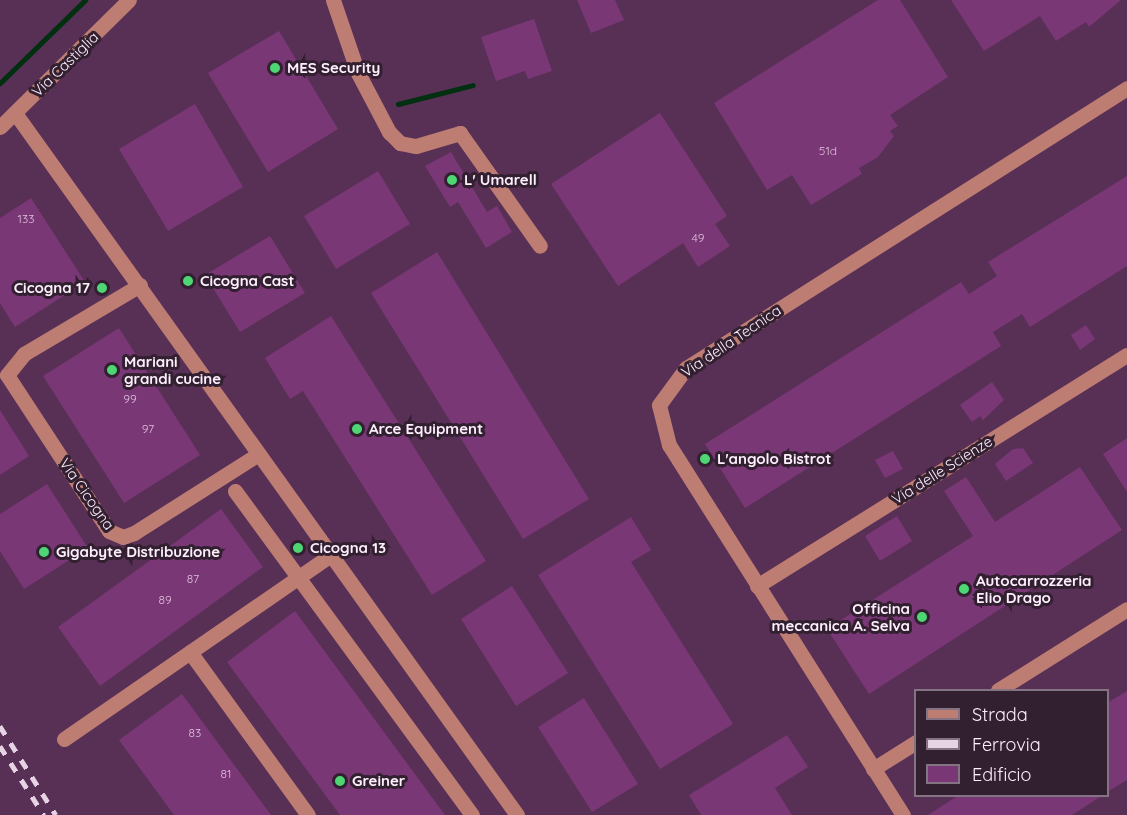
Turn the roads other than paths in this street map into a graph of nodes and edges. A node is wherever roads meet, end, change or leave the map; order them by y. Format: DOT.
graph roads {
  1 [pos="129,0"];
  2 [pos="333,0"];
  3 [pos="1127,88"];
  4 [pos="15,113"];
  5 [pos="0,127"];
  6 [pos="540,246"];
  7 [pos="140,285"];
  8 [pos="1127,354"];
  9 [pos="4,369"];
  10 [pos="256,455"];
  11 [pos="235,491"];
  12 [pos="329,556"];
  13 [pos="298,577"];
  14 [pos="757,586"];
  15 [pos="1127,609"];
  16 [pos="190,652"];
  17 [pos="1000,689"];
  18 [pos="64,740"];
  19 [pos="914,743"];
  20 [pos="873,769"];
  21 [pos="308,815"];
  22 [pos="472,815"];
  23 [pos="517,815"];
  24 [pos="903,815"];
  1 -- 4 [label="street, Via Castiglia"];
  2 -- 6 [label="street"];
  3 -- 14 [label="street, Via della Tecnica"];
  4 -- 5 [label="street, Via Castiglia"];
  4 -- 7 [label="street"];
  7 -- 9 [label="street, Via Cicogna"];
  7 -- 10 [label="street"];
  8 -- 14 [label="street, Via delle Scienze"];
  9 -- 10 [label="street, Via Cicogna"];
  10 -- 12 [label="street"];
  11 -- 13 [label="street"];
  12 -- 13 [label="street"];
  12 -- 23 [label="street"];
  13 -- 16 [label="street"];
  13 -- 22 [label="street"];
  14 -- 20 [label="street, Via della Tecnica"];
  15 -- 17 [label="street"];
  16 -- 18 [label="street"];
  16 -- 21 [label="street"];
  19 -- 20 [label="street"];
  20 -- 24 [label="street, Via della Tecnica"];
}
